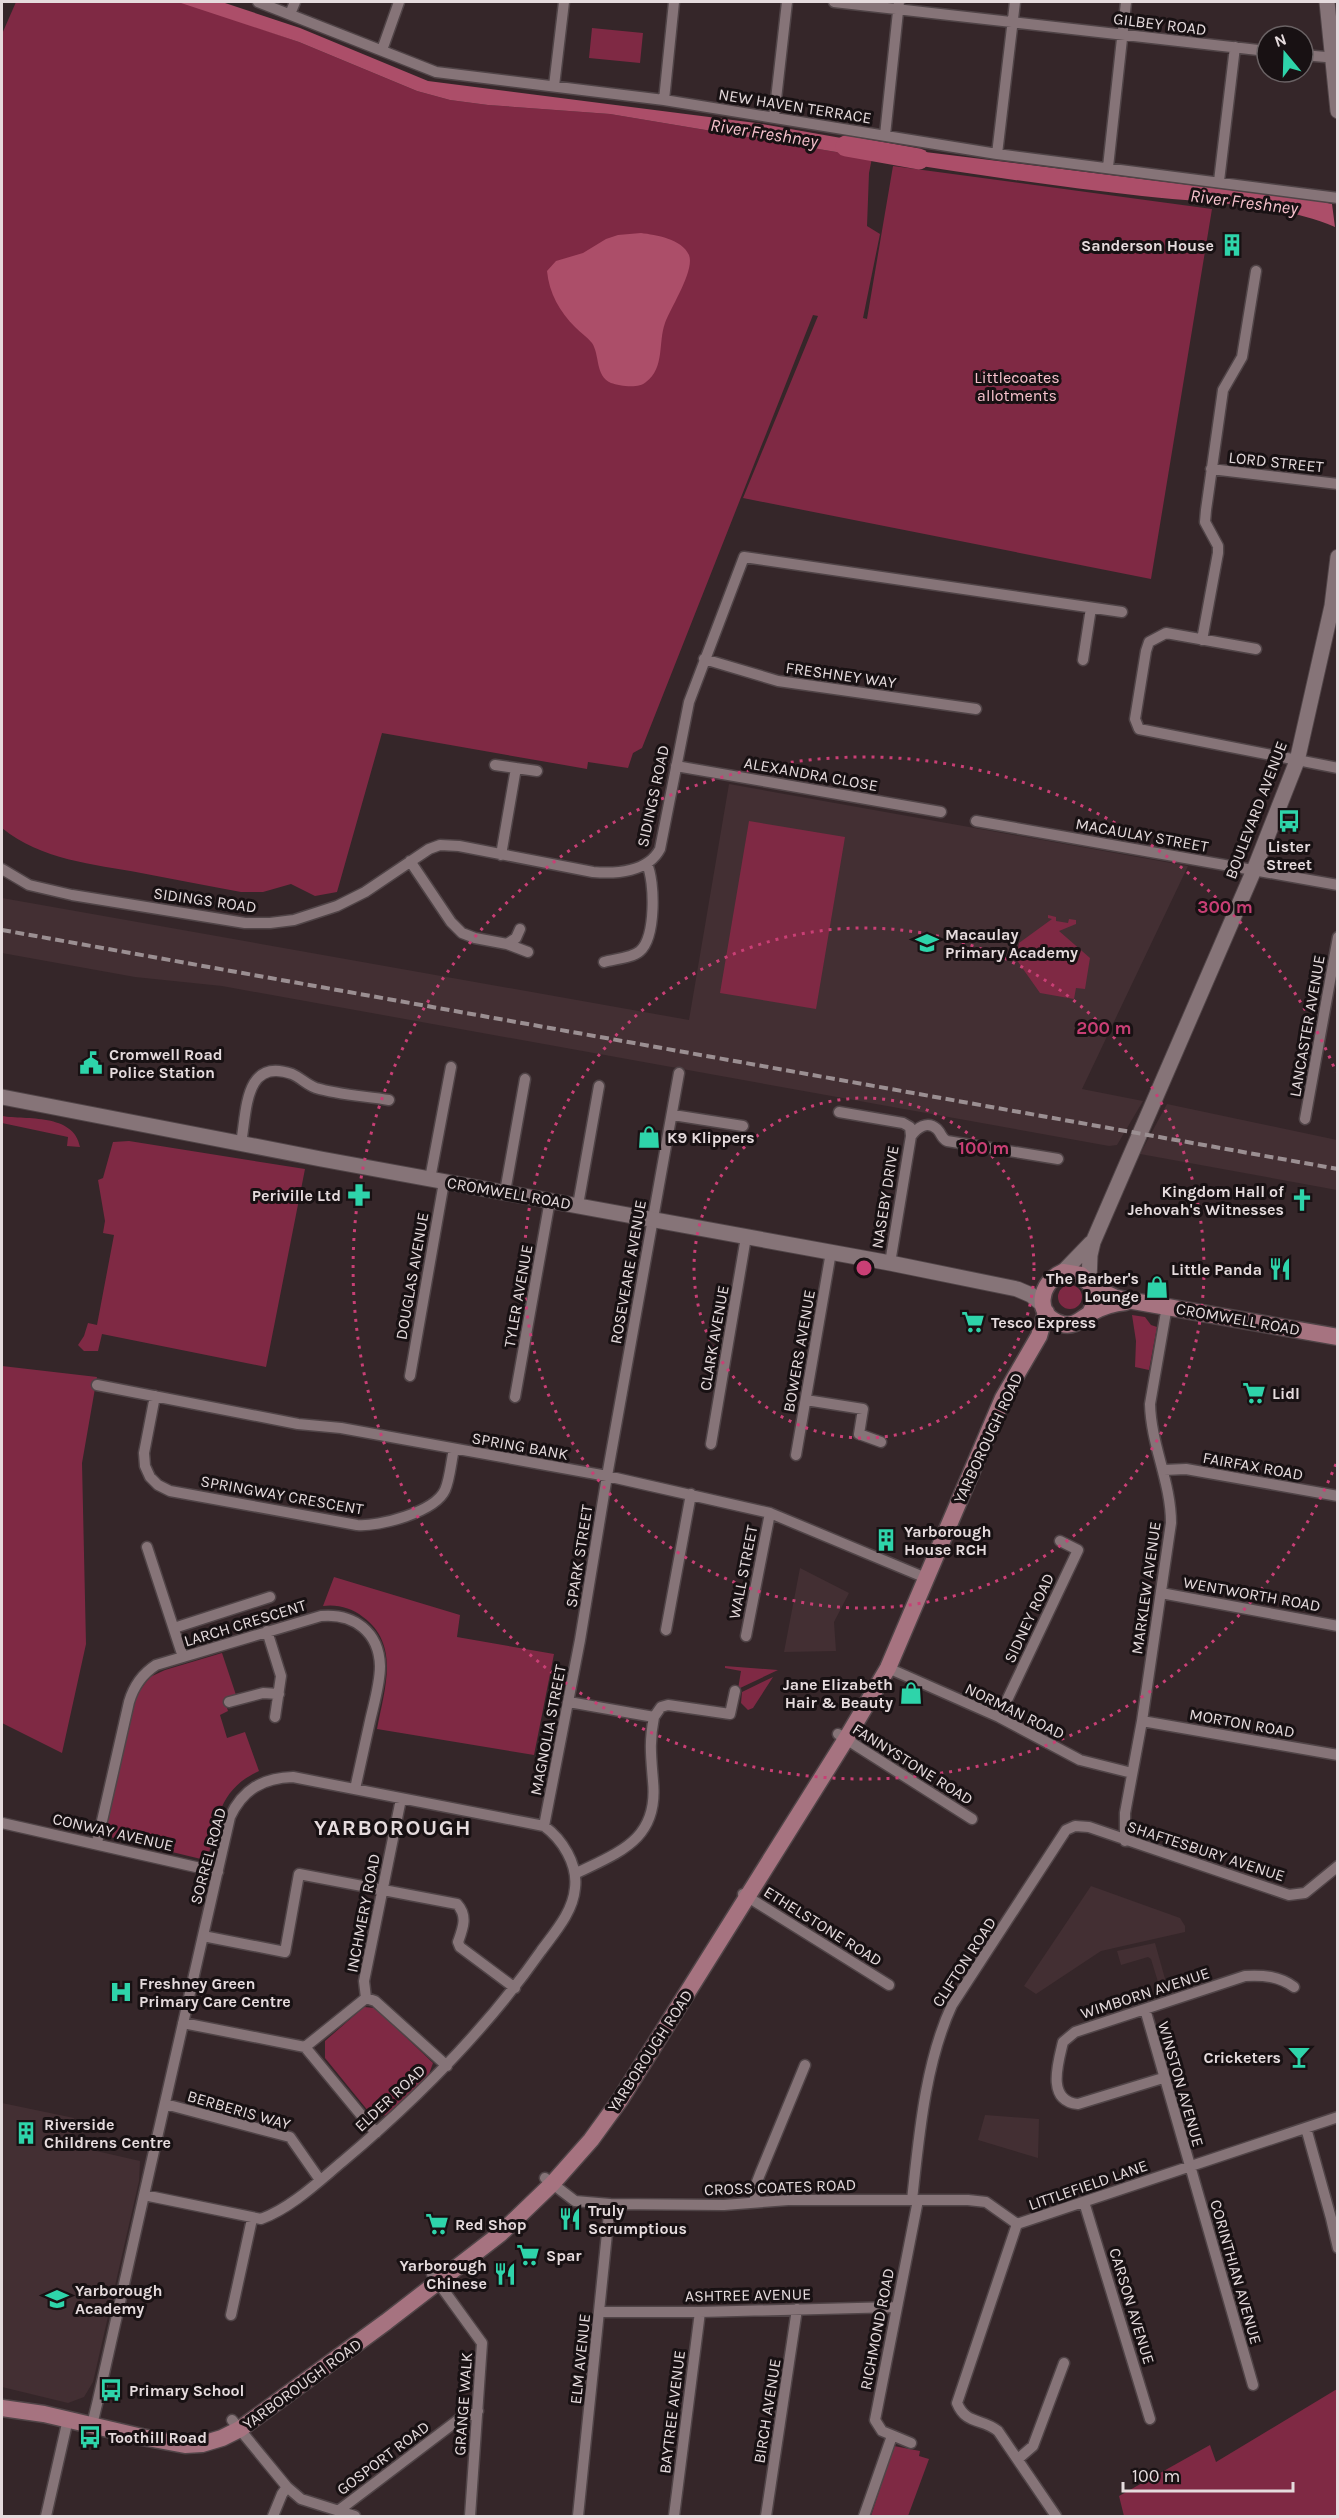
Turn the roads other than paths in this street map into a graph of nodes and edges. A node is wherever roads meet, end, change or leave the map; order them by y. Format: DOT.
graph roads {
  1 [pos="258,2"];
  2 [pos="295,2"];
  3 [pos="399,2"];
  4 [pos="564,2"];
  5 [pos="674,2"];
  6 [pos="787,2"];
  7 [pos="834,2"];
  8 [pos="1015,2"];
  9 [pos="1126,2"];
  10 [pos="1327,2"];
  11 [pos="899,5"];
  12 [pos="290,14"];
  13 [pos="1013,22"];
  14 [pos="1124,34"];
  15 [pos="1235,47"];
  16 [pos="382,50"];
  17 [pos="1255,50"];
  18 [pos="1315,56"];
  19 [pos="1335,58"];
  20 [pos="554,86"];
  21 [pos="664,100"];
  22 [pos="1338,111"];
  23 [pos="774,117"];
  24 [pos="885,135"];
  25 [pos="997,154"];
  26 [pos="1108,167"];
  27 [pos="1219,181"];
  28 [pos="1338,198"];
  29 [pos="1256,271"];
  30 [pos="1211,469"];
  31 [pos="1338,484"];
  32 [pos="1338,557"];
  33 [pos="1091,608"];
  34 [pos="1122,612"];
  35 [pos="1202,640"];
  36 [pos="1256,649"];
  37 [pos="704,659"];
  38 [pos="1083,660"];
  39 [pos="976,709"];
  40 [pos="1297,761"];
  41 [pos="495,765"];
  42 [pos="676,766"];
  43 [pos="516,768"];
  44 [pos="1338,768"];
  45 [pos="537,771"];
  46 [pos="941,812"];
  47 [pos="976,821"];
  48 [pos="501,855"];
  49 [pos="410,861"];
  50 [pos="647,864"];
  51 [pos="2,869"];
  52 [pos="1254,870"];
  53 [pos="1338,885"];
  54 [pos="520,929"];
  55 [pos="1338,937"];
  56 [pos="507,944"];
  57 [pos="528,952"];
  58 [pos="604,962"];
  59 [pos="451,1066"];
  60 [pos="680,1074"];
  61 [pos="525,1078"];
  62 [pos="599,1086"];
  63 [pos="2,1097"];
  64 [pos="389,1100"];
  65 [pos="839,1112"];
  66 [pos="673,1115"];
  67 [pos="1305,1119"];
  68 [pos="743,1126"];
  69 [pos="911,1136"];
  70 [pos="241,1143"];
  71 [pos="1058,1159"];
  72 [pos="437,1180"];
  73 [pos="505,1192"];
  74 [pos="550,1200"];
  75 [pos="578,1205"];
  76 [pos="652,1218"];
  77 [pos="1098,1230"];
  78 [pos="746,1237"];
  79 [pos="831,1252"];
  80 [pos="890,1263"];
  81 [pos="1063,1272"];
  82 [pos="1047,1282"];
  83 [pos="1092,1285"];
  84 [pos="1017,1289"];
  85 [pos="1139,1300"];
  86 [pos="1167,1306"];
  87 [pos="1045,1309"];
  88 [pos="1090,1313"];
  89 [pos="1073,1324"];
  90 [pos="1338,1337"];
  91 [pos="1035,1343"];
  92 [pos="410,1376"];
  93 [pos="97,1385"];
  94 [pos="155,1396"];
  95 [pos="515,1397"];
  96 [pos="806,1400"];
  97 [pos="881,1442"];
  98 [pos="711,1444"];
  99 [pos="454,1449"];
  100 [pos="796,1455"];
  101 [pos="1164,1470"];
  102 [pos="607,1476"];
  103 [pos="691,1494"];
  104 [pos="1338,1496"];
  105 [pos="770,1513"];
  106 [pos="1060,1541"];
  107 [pos="147,1547"];
  108 [pos="926,1578"];
  109 [pos="1161,1593"];
  110 [pos="270,1597"];
  111 [pos="1338,1626"];
  112 [pos="174,1628"];
  113 [pos="666,1629"];
  114 [pos="267,1631"];
  115 [pos="746,1636"];
  116 [pos="580,1640"];
  117 [pos="183,1657"];
  118 [pos="888,1668"];
  119 [pos="735,1691"];
  120 [pos="279,1694"];
  121 [pos="229,1702"];
  122 [pos="569,1702"];
  123 [pos="275,1717"];
  124 [pos="654,1717"];
  125 [pos="999,1717"];
  126 [pos="1142,1721"];
  127 [pos="842,1737"];
  128 [pos="1338,1755"];
  129 [pos="1132,1773"];
  130 [pos="355,1789"];
  131 [pos="401,1799"];
  132 [pos="972,1818"];
  133 [pos="2,1823"];
  134 [pos="544,1826"];
  135 [pos="1104,1833"];
  136 [pos="1125,1840"];
  137 [pos="97,1843"];
  138 [pos="1338,1866"];
  139 [pos="218,1872"];
  140 [pos="575,1874"];
  141 [pos="382,1890"];
  142 [pos="744,1895"];
  143 [pos="203,1936"];
  144 [pos="889,1985"];
  145 [pos="1294,1987"];
  146 [pos="515,1988"];
  147 [pos="366,1998"];
  148 [pos="1144,2009"];
  149 [pos="183,2023"];
  150 [pos="305,2047"];
  151 [pos="805,2065"];
  152 [pos="447,2066"];
  153 [pos="1163,2078"];
  154 [pos="165,2104"];
  155 [pos="1338,2117"];
  156 [pos="1306,2128"];
  157 [pos="376,2133"];
  158 [pos="1189,2167"];
  159 [pos="320,2180"];
  160 [pos="548,2181"];
  161 [pos="144,2194"];
  162 [pos="915,2200"];
  163 [pos="755,2202"];
  164 [pos="1084,2202"];
  165 [pos="610,2205"];
  166 [pos="252,2219"];
  167 [pos="1017,2224"];
  168 [pos="1338,2248"];
  169 [pos="435,2278"];
  170 [pos="896,2307"];
  171 [pos="797,2309"];
  172 [pos="600,2312"];
  173 [pos="700,2312"];
  174 [pos="231,2315"];
  175 [pos="1064,2363"];
  176 [pos="1253,2385"];
  177 [pos="2,2409"];
  178 [pos="478,2411"];
  179 [pos="68,2419"];
  180 [pos="1150,2419"];
  181 [pos="236,2424"];
  182 [pos="92,2425"];
  183 [pos="892,2436"];
  184 [pos="911,2443"];
  185 [pos="1018,2459"];
  186 [pos="287,2487"];
  187 [pos="338,2511"];
  188 [pos="46,2517"];
  189 [pos="273,2517"];
  190 [pos="355,2517"];
  191 [pos="470,2517"];
  192 [pos="578,2517"];
  193 [pos="674,2517"];
  194 [pos="766,2517"];
  195 [pos="864,2517"];
  196 [pos="1056,2517"];
  1 -- 12 [label="street, NEW HAVEN TERRACE"];
  2 -- 12 [label="street"];
  3 -- 16 [label="street"];
  4 -- 20 [label="street"];
  5 -- 21 [label="street"];
  6 -- 23 [label="street"];
  7 -- 11 [label="street, GILBEY ROAD"];
  8 -- 13 [label="street"];
  9 -- 14 [label="street"];
  10 -- 19 [label="street"];
  11 -- 13 [label="street, GILBEY ROAD"];
  11 -- 24 [label="street"];
  12 -- 16 [label="street, NEW HAVEN TERRACE"];
  13 -- 14 [label="street, GILBEY ROAD"];
  13 -- 25 [label="street"];
  14 -- 15 [label="street, GILBEY ROAD"];
  14 -- 26 [label="street"];
  15 -- 17 [label="street, GILBEY ROAD"];
  15 -- 27 [label="street"];
  16 -- 20 [label="street, NEW HAVEN TERRACE"];
  18 -- 19 [label="street"];
  19 -- 22 [label="street"];
  20 -- 21 [label="street, NEW HAVEN TERRACE"];
  21 -- 23 [label="street, NEW HAVEN TERRACE"];
  23 -- 24 [label="street, NEW HAVEN TERRACE"];
  24 -- 25 [label="street, NEW HAVEN TERRACE"];
  25 -- 26 [label="street, NEW HAVEN TERRACE"];
  26 -- 27 [label="street, NEW HAVEN TERRACE"];
  27 -- 28 [label="street, NEW HAVEN TERRACE"];
  29 -- 30 [label="street"];
  30 -- 31 [label="street, LORD STREET"];
  30 -- 35 [label="street"];
  32 -- 40 [label="street, BOULEVARD AVENUE"];
  33 -- 34 [label="street, SIDINGS ROAD"];
  33 -- 37 [label="street, SIDINGS ROAD"];
  33 -- 38 [label="street"];
  35 -- 36 [label="street"];
  35 -- 40 [label="street"];
  37 -- 39 [label="street, FRESHNEY WAY"];
  37 -- 42 [label="street, SIDINGS ROAD"];
  40 -- 44 [label="street"];
  40 -- 52 [label="street, BOULEVARD AVENUE"];
  41 -- 43 [label="street"];
  42 -- 46 [label="street, ALEXANDRA CLOSE"];
  42 -- 50 [label="street, SIDINGS ROAD"];
  43 -- 45 [label="street"];
  43 -- 48 [label="street"];
  47 -- 52 [label="street, MACAULAY STREET"];
  48 -- 49 [label="street, SIDINGS ROAD"];
  48 -- 50 [label="street, SIDINGS ROAD"];
  49 -- 51 [label="street, SIDINGS ROAD"];
  49 -- 56 [label="street"];
  50 -- 58 [label="street"];
  52 -- 53 [label="street, MACAULAY STREET"];
  52 -- 77 [label="street, BOULEVARD AVENUE"];
  54 -- 56 [label="street"];
  55 -- 67 [label="street, LANCASTER AVENUE"];
  56 -- 57 [label="street"];
  59 -- 72 [label="street, DOUGLAS AVENUE"];
  60 -- 66 [label="street, ROSEVEARE AVENUE"];
  61 -- 73 [label="street"];
  62 -- 75 [label="street"];
  63 -- 70 [label="street, CROMWELL ROAD"];
  64 -- 70 [label="street"];
  65 -- 69 [label="street, NASEBY DRIVE"];
  66 -- 68 [label="street"];
  66 -- 76 [label="street, ROSEVEARE AVENUE"];
  69 -- 71 [label="street, NASEBY DRIVE"];
  69 -- 80 [label="street, NASEBY DRIVE"];
  70 -- 72 [label="street, CROMWELL ROAD"];
  72 -- 73 [label="street, CROMWELL ROAD"];
  72 -- 92 [label="street, DOUGLAS AVENUE"];
  73 -- 74 [label="street, CROMWELL ROAD"];
  74 -- 75 [label="street, CROMWELL ROAD"];
  74 -- 95 [label="street, TYLER AVENUE"];
  75 -- 76 [label="street, CROMWELL ROAD"];
  76 -- 78 [label="street, CROMWELL ROAD"];
  76 -- 102 [label="street, ROSEVEARE AVENUE"];
  77 -- 81 [label="street, BOULEVARD AVENUE"];
  77 -- 83 [label="street, BOULEVARD AVENUE"];
  78 -- 79 [label="street, CROMWELL ROAD"];
  78 -- 98 [label="street, CLARK AVENUE"];
  79 -- 80 [label="street, CROMWELL ROAD"];
  79 -- 96 [label="street, BOWERS AVENUE"];
  80 -- 84 [label="street, CROMWELL ROAD"];
  81 -- 82 [label="main road"];
  81 -- 83 [label="main road"];
  82 -- 84 [label="street, CROMWELL ROAD"];
  82 -- 87 [label="main road"];
  83 -- 85 [label="main road, CROMWELL ROAD"];
  83 -- 88 [label="main road"];
  84 -- 87 [label="street, CROMWELL ROAD"];
  85 -- 86 [label="main road, CROMWELL ROAD"];
  85 -- 88 [label="main road, CROMWELL ROAD"];
  86 -- 90 [label="main road, CROMWELL ROAD"];
  86 -- 101 [label="street, MARKLEW AVENUE"];
  87 -- 89 [label="main road"];
  87 -- 91 [label="main road, YARBOROUGH ROAD"];
  88 -- 89 [label="main road"];
  89 -- 91 [label="main road"];
  91 -- 108 [label="main road, YARBOROUGH ROAD"];
  93 -- 94 [label="street, SPRING BANK"];
  94 -- 99 [label="street, SPRING BANK"];
  94 -- 99 [label="street, SPRINGWAY CRESCENT"];
  96 -- 97 [label="street"];
  96 -- 100 [label="street, BOWERS AVENUE"];
  99 -- 102 [label="street, SPRING BANK"];
  101 -- 104 [label="street, FAIRFAX ROAD"];
  101 -- 109 [label="street, MARKLEW AVENUE"];
  102 -- 103 [label="street, SPRING BANK"];
  102 -- 116 [label="street, SPARK STREET"];
  103 -- 105 [label="street, SPRING BANK"];
  103 -- 113 [label="street"];
  105 -- 108 [label="street, SPRING BANK"];
  105 -- 115 [label="street, WALL STREET"];
  106 -- 125 [label="street, SIDNEY ROAD"];
  107 -- 112 [label="street"];
  108 -- 118 [label="main road, YARBOROUGH ROAD"];
  109 -- 111 [label="street, WENTWORTH ROAD"];
  109 -- 126 [label="street, MARKLEW AVENUE"];
  110 -- 112 [label="street"];
  112 -- 117 [label="street"];
  114 -- 117 [label="street, LARCH CRESCENT"];
  114 -- 120 [label="street"];
  114 -- 130 [label="street, LARCH CRESCENT"];
  116 -- 122 [label="street, MAGNOLIA STREET"];
  117 -- 137 [label="street, LARCH CRESCENT"];
  118 -- 125 [label="street, NORMAN ROAD"];
  118 -- 127 [label="main road, YARBOROUGH ROAD"];
  119 -- 124 [label="street"];
  120 -- 121 [label="street"];
  120 -- 123 [label="street"];
  122 -- 124 [label="street"];
  122 -- 134 [label="street, MAGNOLIA STREET"];
  124 -- 140 [label="street"];
  125 -- 129 [label="street, NORMAN ROAD"];
  126 -- 128 [label="street, MORTON ROAD"];
  126 -- 129 [label="street, MARKLEW AVENUE"];
  127 -- 132 [label="street, FANNYSTONE ROAD"];
  127 -- 142 [label="main road, YARBOROUGH ROAD"];
  129 -- 136 [label="street, MARKLEW AVENUE"];
  130 -- 131 [label="street, SORREL ROAD"];
  130 -- 139 [label="street, SORREL ROAD"];
  131 -- 134 [label="street, SORREL ROAD"];
  131 -- 141 [label="street, INCHMERY ROAD"];
  133 -- 137 [label="street, CONWAY AVENUE"];
  134 -- 140 [label="street"];
  135 -- 136 [label="street, SHAFTESBURY AVENUE"];
  135 -- 162 [label="street, CLIFTON ROAD"];
  136 -- 138 [label="street, SHAFTESBURY AVENUE"];
  137 -- 139 [label="street, CONWAY AVENUE"];
  139 -- 143 [label="street, SORREL ROAD"];
  140 -- 146 [label="street, ELDER ROAD"];
  141 -- 143 [label="street"];
  141 -- 146 [label="street"];
  141 -- 147 [label="street, INCHMERY ROAD"];
  142 -- 144 [label="street, ETHELSTONE ROAD"];
  142 -- 160 [label="main road, YARBOROUGH ROAD"];
  143 -- 149 [label="street, SORREL ROAD"];
  145 -- 148 [label="street, WIMBORN AVENUE"];
  146 -- 152 [label="street, ELDER ROAD"];
  147 -- 150 [label="street"];
  147 -- 152 [label="street"];
  148 -- 153 [label="street, WINSTON AVENUE"];
  148 -- 153 [label="street, WIMBORN AVENUE"];
  149 -- 150 [label="street"];
  149 -- 154 [label="street, SORREL ROAD"];
  150 -- 157 [label="street"];
  151 -- 163 [label="street"];
  152 -- 157 [label="street, ELDER ROAD"];
  153 -- 158 [label="street, WINSTON AVENUE"];
  154 -- 159 [label="street, BERBERIS WAY"];
  154 -- 161 [label="street, SORREL ROAD"];
  155 -- 156 [label="street, LITTLEFIELD LANE"];
  156 -- 158 [label="street, LITTLEFIELD LANE"];
  156 -- 168 [label="street"];
  157 -- 159 [label="street, ELDER ROAD"];
  158 -- 164 [label="street, LITTLEFIELD LANE"];
  158 -- 176 [label="street, CORINTHIAN AVENUE"];
  159 -- 166 [label="street, ELDER ROAD"];
  160 -- 165 [label="street, CROSS COATES ROAD"];
  160 -- 169 [label="main road, YARBOROUGH ROAD"];
  161 -- 166 [label="street"];
  161 -- 182 [label="street, SORREL ROAD"];
  162 -- 163 [label="street, CROSS COATES ROAD"];
  162 -- 167 [label="street, CROSS COATES ROAD"];
  162 -- 170 [label="street, RICHMOND ROAD"];
  163 -- 165 [label="street, CROSS COATES ROAD"];
  164 -- 167 [label="street, LITTLEFIELD LANE"];
  164 -- 180 [label="street, CARSON AVENUE"];
  165 -- 172 [label="street, ELM AVENUE"];
  166 -- 174 [label="street"];
  167 -- 185 [label="street, LITTLEFIELD LANE"];
  169 -- 178 [label="street, GRANGE WALK"];
  169 -- 181 [label="main road, YARBOROUGH ROAD"];
  170 -- 171 [label="street, ASHTREE AVENUE"];
  170 -- 183 [label="street, RICHMOND ROAD"];
  171 -- 173 [label="street, ASHTREE AVENUE"];
  171 -- 194 [label="street, BIRCH AVENUE"];
  172 -- 173 [label="street, ASHTREE AVENUE"];
  172 -- 192 [label="street, ELM AVENUE"];
  173 -- 193 [label="street, BAYTREE AVENUE"];
  175 -- 185 [label="street"];
  177 -- 179 [label="main road, YARBOROUGH ROAD"];
  178 -- 187 [label="street, GOSPORT ROAD"];
  178 -- 191 [label="street, GRANGE WALK"];
  179 -- 182 [label="main road, YARBOROUGH ROAD"];
  179 -- 188 [label="street"];
  181 -- 182 [label="main road, YARBOROUGH ROAD"];
  181 -- 186 [label="street"];
  183 -- 184 [label="street"];
  183 -- 195 [label="street"];
  185 -- 196 [label="street"];
  186 -- 187 [label="street"];
  186 -- 189 [label="street"];
  187 -- 190 [label="street"];
}
